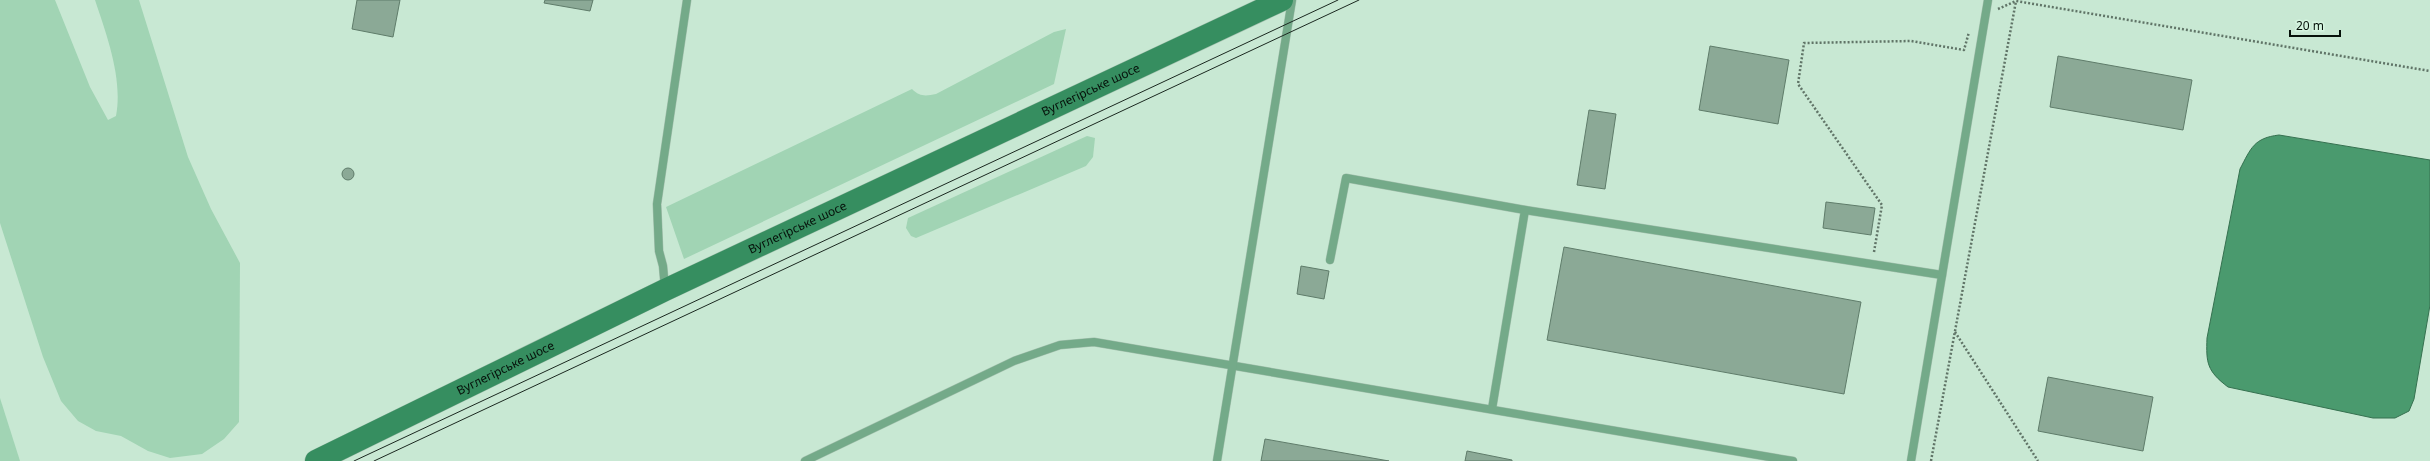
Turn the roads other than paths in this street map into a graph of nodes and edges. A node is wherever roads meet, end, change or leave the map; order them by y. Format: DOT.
graph roads {
  1 [pos="687,0"];
  2 [pos="1282,0"];
  3 [pos="1292,0"];
  4 [pos="1988,0"];
  5 [pos="1525,210"];
  6 [pos="1330,260"];
  7 [pos="1942,275"];
  8 [pos="665,290"];
  9 [pos="1232,365"];
  10 [pos="1492,409"];
  11 [pos="316,461"];
  12 [pos="805,461"];
  13 [pos="1217,461"];
  14 [pos="1793,461"];
  15 [pos="1911,461"];
  1 -- 8 [label="lane"];
  2 -- 8 [label="street, Вуглегірське шосе"];
  3 -- 9 [label="lane"];
  4 -- 7 [label="lane"];
  5 -- 6 [label="lane"];
  5 -- 7 [label="lane"];
  5 -- 10 [label="lane"];
  7 -- 15 [label="lane"];
  8 -- 11 [label="street, Вуглегірське шосе"];
  9 -- 10 [label="lane"];
  9 -- 12 [label="lane"];
  9 -- 13 [label="lane"];
  10 -- 14 [label="lane"];
}
